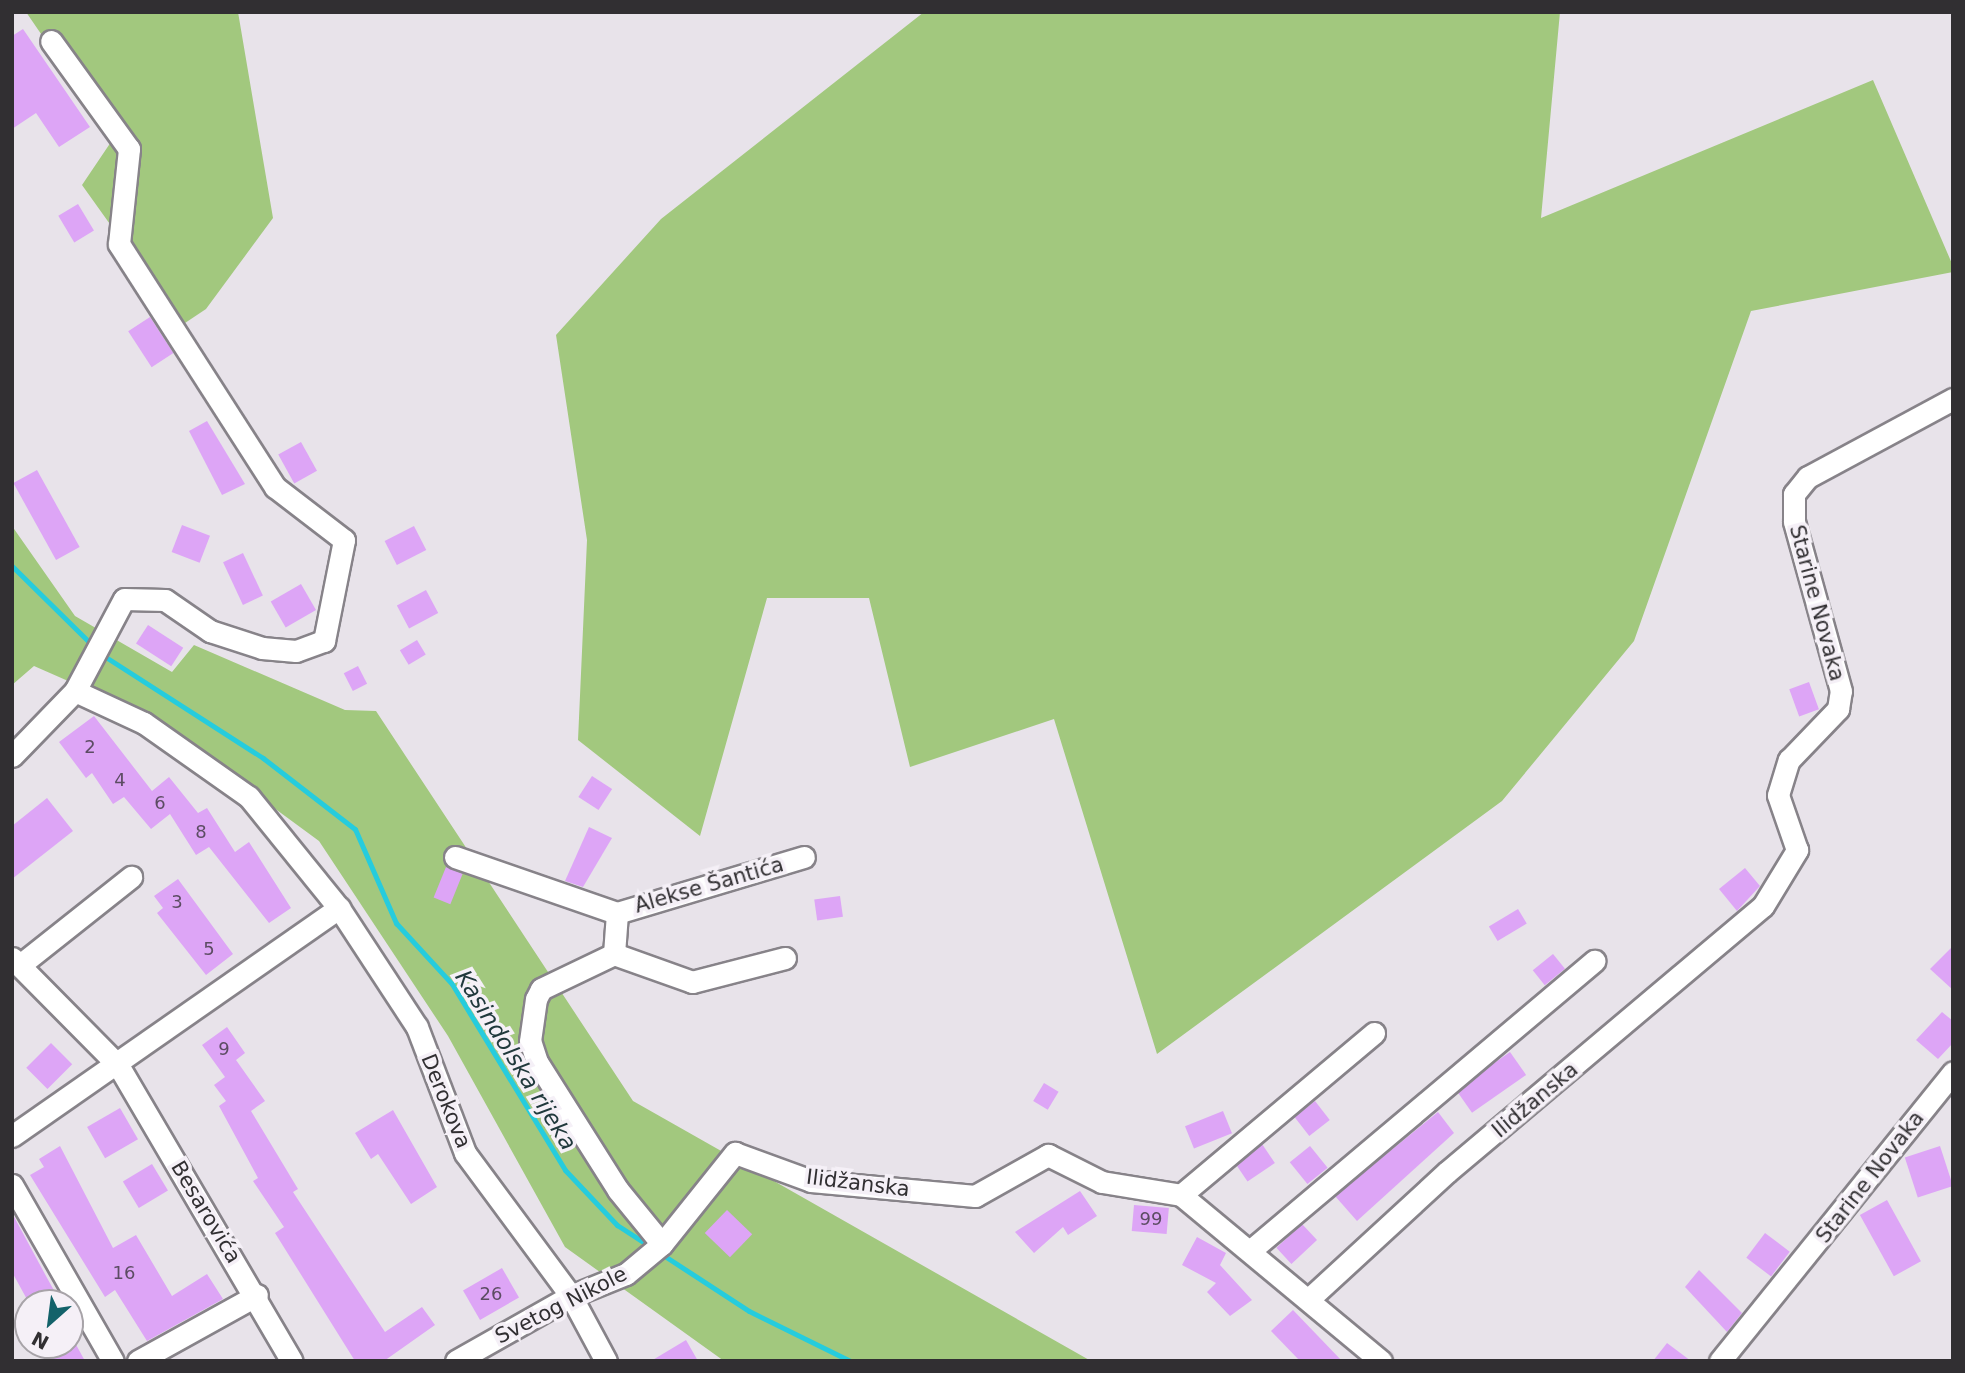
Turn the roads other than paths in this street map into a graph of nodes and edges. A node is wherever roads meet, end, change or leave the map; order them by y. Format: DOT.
graph roads {
  1 [pos="51,41"];
  2 [pos="1953,399"];
  3 [pos="75,691"];
  4 [pos="12,756"];
  5 [pos="455,857"];
  6 [pos="804,857"];
  7 [pos="131,877"];
  8 [pos="1763,906"];
  9 [pos="339,908"];
  10 [pos="617,912"];
  11 [pos="614,954"];
  12 [pos="785,958"];
  13 [pos="1594,961"];
  14 [pos="16,962"];
  15 [pos="1374,1033"];
  16 [pos="118,1065"];
  17 [pos="1953,1072"];
  18 [pos="12,1136"];
  19 [pos="12,1185"];
  20 [pos="1181,1195"];
  21 [pos="662,1244"];
  22 [pos="1251,1250"];
  23 [pos="257,1295"];
  24 [pos="571,1296"];
  25 [pos="1310,1298"];
  26 [pos="113,1361"];
  27 [pos="138,1361"];
  28 [pos="292,1361"];
  29 [pos="456,1361"];
  30 [pos="606,1361"];
  31 [pos="1381,1361"];
  32 [pos="1720,1361"];
  1 -- 3 [label="street"];
  2 -- 8 [label="street, Starine Novaka"];
  3 -- 4 [label="street"];
  3 -- 9 [label="street, Derokova"];
  5 -- 10 [label="street, Alekse Šantića"];
  6 -- 10 [label="street, Alekse Šantića"];
  7 -- 14 [label="street, Besarovića"];
  8 -- 25 [label="street, Ilidžanska"];
  9 -- 16 [label="street"];
  9 -- 24 [label="street, Derokova"];
  10 -- 11 [label="street"];
  11 -- 12 [label="street"];
  11 -- 21 [label="street"];
  13 -- 22 [label="street"];
  14 -- 16 [label="street, Besarovića"];
  15 -- 20 [label="street"];
  16 -- 18 [label="street"];
  16 -- 23 [label="street, Besarovića"];
  17 -- 32 [label="street, Starine Novaka"];
  19 -- 26 [label="street"];
  20 -- 21 [label="street, Ilidžanska"];
  20 -- 22 [label="street, Ilidžanska"];
  21 -- 24 [label="street, Svetog Nikole"];
  22 -- 25 [label="street, Ilidžanska"];
  23 -- 27 [label="street"];
  23 -- 28 [label="street, Besarovića"];
  24 -- 29 [label="street, Svetog Nikole"];
  24 -- 30 [label="street, Derokova"];
  25 -- 31 [label="street, Ilidžanska"];
}
